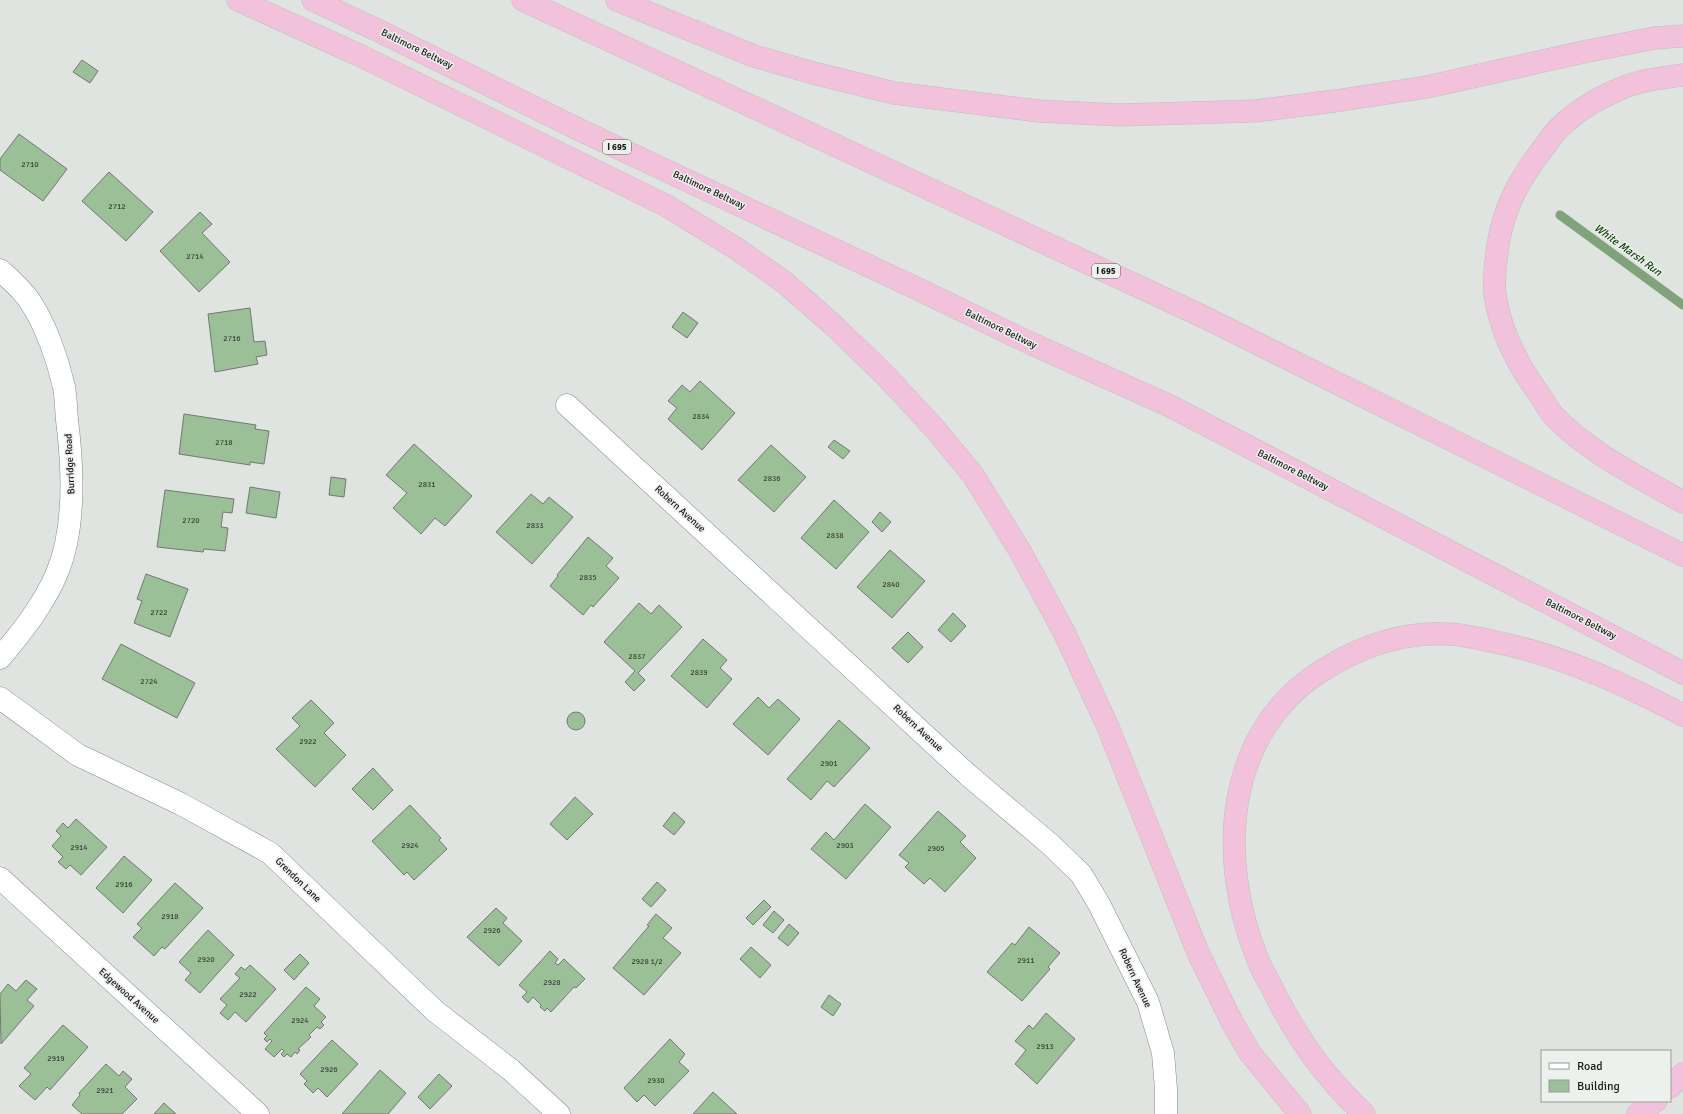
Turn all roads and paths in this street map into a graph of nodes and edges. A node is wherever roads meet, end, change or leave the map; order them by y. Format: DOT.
graph roads {
  1 [pos="238,0"];
  2 [pos="313,0"];
  3 [pos="523,0"];
  4 [pos="617,0"];
  5 [pos="1683,36"];
  6 [pos="1683,75"];
  7 [pos="0,270"];
  8 [pos="567,405"];
  9 [pos="1683,502"];
  10 [pos="1683,555"];
  11 [pos="0,658"];
  12 [pos="1683,673"];
  13 [pos="0,698"];
  14 [pos="1683,715"];
  15 [pos="0,878"];
  16 [pos="1683,1074"];
  17 [pos="1671,1086"];
  18 [pos="1655,1102"];
  19 [pos="258,1114"];
  20 [pos="559,1114"];
  21 [pos="1166,1114"];
  22 [pos="1300,1114"];
  23 [pos="1364,1114"];
  24 [pos="1638,1114"];
  1 -- 22 [label="highway"];
  2 -- 12 [label="highway, Baltimore Beltway / I 695"];
  3 -- 10 [label="highway, I 695"];
  4 -- 5 [label="highway"];
  6 -- 9 [label="highway"];
  7 -- 11 [label="street, Burridge Road"];
  8 -- 21 [label="street, Robern Avenue"];
  13 -- 20 [label="street, Grendon Lane"];
  14 -- 23 [label="highway"];
  15 -- 19 [label="street, Edgewood Avenue"];
  16 -- 17 [label="highway"];
  18 -- 24 [label="highway"];
}
